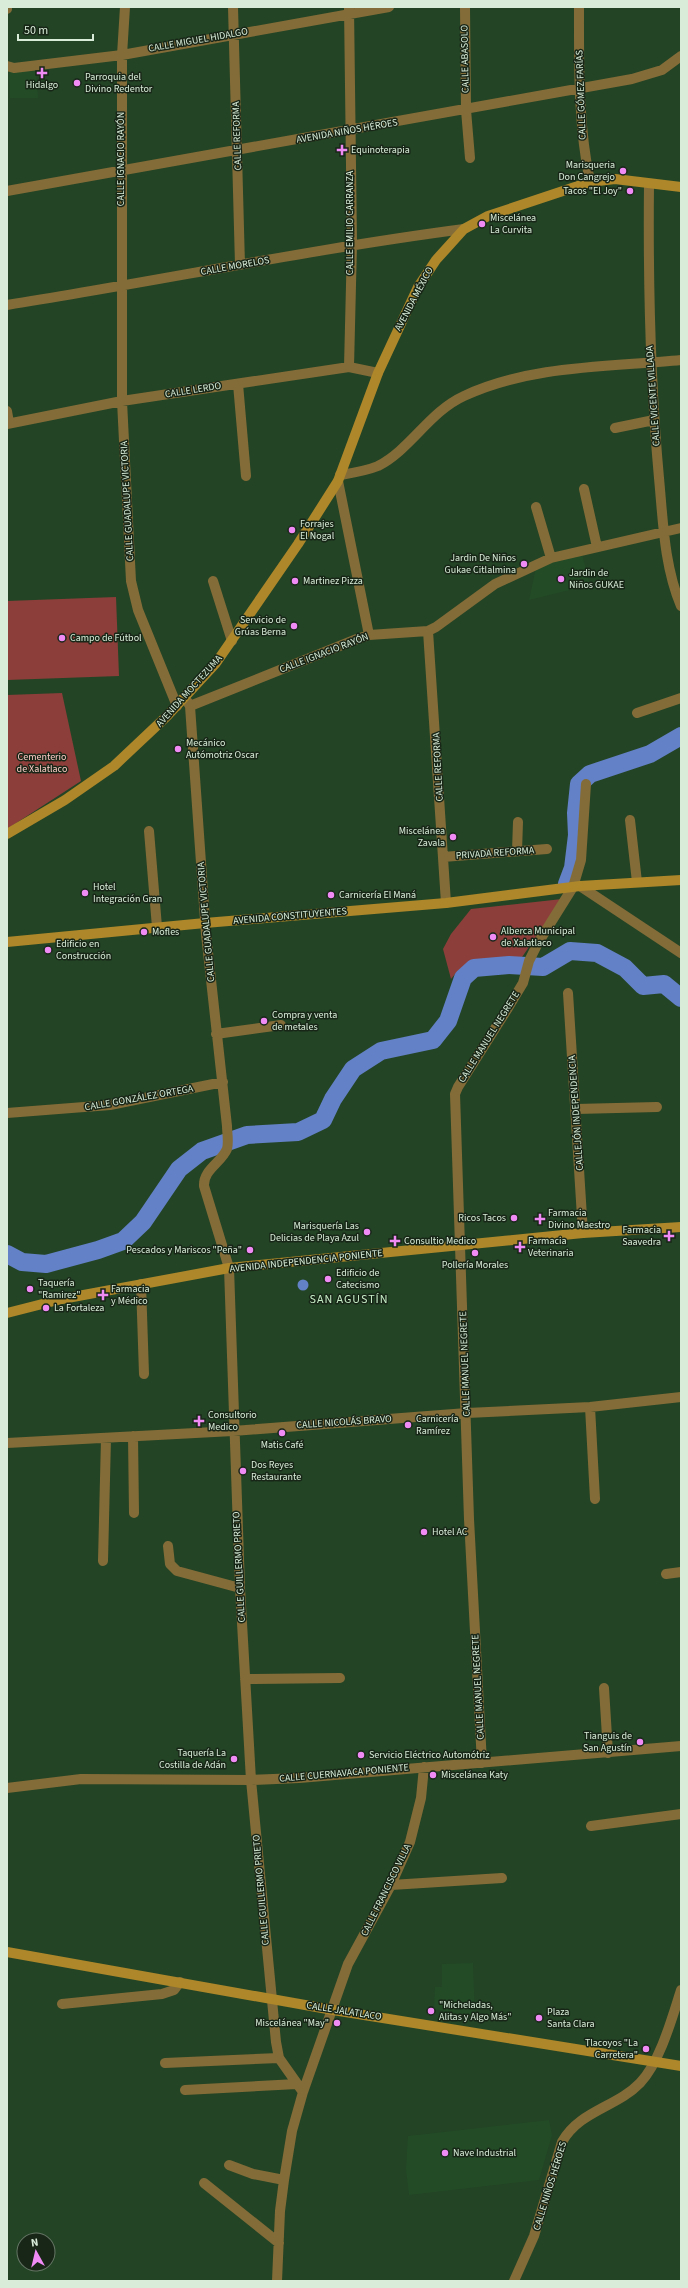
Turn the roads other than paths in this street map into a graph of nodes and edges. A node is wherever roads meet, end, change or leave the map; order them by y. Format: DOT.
graph roads {
  1 [pos="125,7"];
  2 [pos="233,7"];
  3 [pos="389,7"];
  4 [pos="464,7"];
  5 [pos="579,7"];
  6 [pos="349,10"];
  7 [pos="233,33"];
  8 [pos="122,54"];
  9 [pos="681,56"];
  10 [pos="7,66"];
  11 [pos="579,89"];
  12 [pos="466,110"];
  13 [pos="349,131"];
  14 [pos="238,150"];
  15 [pos="470,158"];
  16 [pos="121,171"];
  17 [pos="590,182"];
  18 [pos="649,184"];
  19 [pos="681,187"];
  20 [pos="7,191"];
  21 [pos="464,229"];
  22 [pos="352,244"];
  23 [pos="240,265"];
  24 [pos="122,286"];
  25 [pos="7,305"];
  26 [pos="681,360"];
  27 [pos="650,363"];
  28 [pos="349,367"];
  29 [pos="378,372"];
  30 [pos="238,384"];
  31 [pos="122,401"];
  32 [pos="7,411"];
  33 [pos="654,420"];
  34 [pos="8,423"];
  35 [pos="615,428"];
  36 [pos="246,476"];
  37 [pos="339,478"];
  38 [pos="584,489"];
  39 [pos="536,507"];
  40 [pos="681,528"];
  41 [pos="664,531"];
  42 [pos="597,546"];
  43 [pos="551,558"];
  44 [pos="213,581"];
  45 [pos="681,606"];
  46 [pos="428,631"];
  47 [pos="369,636"];
  48 [pos="232,641"];
  49 [pos="681,698"];
  50 [pos="187,702"];
  51 [pos="177,706"];
  52 [pos="637,713"];
  53 [pos="586,784"];
  54 [pos="630,820"];
  55 [pos="518,822"];
  56 [pos="149,831"];
  57 [pos="7,834"];
  58 [pos="547,849"];
  59 [pos="517,851"];
  60 [pos="443,857"];
  61 [pos="681,880"];
  62 [pos="637,882"];
  63 [pos="576,887"];
  64 [pos="446,903"];
  65 [pos="205,923"];
  66 [pos="157,927"];
  67 [pos="7,942"];
  68 [pos="681,953"];
  69 [pos="568,993"];
  70 [pos="281,1025"];
  71 [pos="216,1034"];
  72 [pos="223,1082"];
  73 [pos="657,1107"];
  74 [pos="576,1110"];
  75 [pos="7,1113"];
  76 [pos="228,1147"];
  77 [pos="681,1228"];
  78 [pos="584,1234"];
  79 [pos="460,1246"];
  80 [pos="229,1268"];
  81 [pos="141,1284"];
  82 [pos="7,1313"];
  83 [pos="144,1374"];
  84 [pos="681,1397"];
  85 [pos="590,1407"];
  86 [pos="467,1413"];
  87 [pos="234,1431"];
  88 [pos="133,1436"];
  89 [pos="106,1438"];
  90 [pos="7,1443"];
  91 [pos="595,1499"];
  92 [pos="134,1513"];
  93 [pos="168,1546"];
  94 [pos="103,1561"];
  95 [pos="681,1572"];
  96 [pos="666,1574"];
  97 [pos="240,1588"];
  98 [pos="340,1678"];
  99 [pos="245,1679"];
  100 [pos="604,1688"];
  101 [pos="681,1746"];
  102 [pos="608,1753"];
  103 [pos="482,1763"];
  104 [pos="424,1767"];
  105 [pos="251,1780"];
  106 [pos="7,1788"];
  107 [pos="681,1814"];
  108 [pos="591,1826"];
  109 [pos="502,1878"];
  110 [pos="390,1885"];
  111 [pos="7,1952"];
  112 [pos="180,1982"];
  113 [pos="681,1992"];
  114 [pos="271,1999"];
  115 [pos="62,2004"];
  116 [pos="333,2010"];
  117 [pos="280,2058"];
  118 [pos="655,2062"];
  119 [pos="165,2063"];
  120 [pos="681,2066"];
  121 [pos="300,2088"];
  122 [pos="185,2090"];
  123 [pos="229,2165"];
  124 [pos="284,2180"];
  125 [pos="204,2183"];
  126 [pos="279,2243"];
  127 [pos="277,2281"];
  128 [pos="514,2281"];
  1 -- 8 [label="street, CALLE IGNACIO RAYÓN"];
  2 -- 7 [label="street, CALLE REFORMA"];
  3 -- 6 [label="street, CALLE MIGUEL HIDALGO"];
  4 -- 12 [label="street, CALLE ABASOLO"];
  5 -- 11 [label="street, CALLE GÓMEZ FARÍAS"];
  6 -- 7 [label="street, CALLE MIGUEL HIDALGO"];
  6 -- 13 [label="street, CALLE EMILIO CARRANZA"];
  7 -- 8 [label="street, CALLE MIGUEL HIDALGO"];
  7 -- 14 [label="street, CALLE REFORMA"];
  8 -- 10 [label="street, CALLE MIGUEL HIDALGO"];
  8 -- 16 [label="street, CALLE IGNACIO RAYÓN"];
  9 -- 11 [label="street, AVENIDA NIÑOS HÉROES"];
  11 -- 12 [label="street, AVENIDA NIÑOS HÉROES"];
  11 -- 17 [label="street, CALLE GÓMEZ FARÍAS"];
  12 -- 13 [label="street, AVENIDA NIÑOS HÉROES"];
  12 -- 15 [label="street, CALLE ABASOLO"];
  13 -- 14 [label="street, AVENIDA NIÑOS HÉROES"];
  13 -- 22 [label="street, CALLE EMILIO CARRANZA"];
  14 -- 16 [label="street, AVENIDA NIÑOS HÉROES"];
  14 -- 23 [label="street, CALLE REFORMA"];
  16 -- 20 [label="street, AVENIDA NIÑOS HÉROES"];
  16 -- 24 [label="street, CALLE IGNACIO RAYÓN"];
  17 -- 18 [label="main road"];
  17 -- 21 [label="main road, AVENIDA MÉXICO"];
  18 -- 19 [label="main road"];
  18 -- 27 [label="street, CALLE VICENTE VILLADA"];
  21 -- 22 [label="street, CALLE MORELOS"];
  21 -- 29 [label="main road, AVENIDA MÉXICO"];
  22 -- 23 [label="street, CALLE MORELOS"];
  22 -- 28 [label="street, CALLE EMILIO CARRANZA"];
  23 -- 24 [label="street, CALLE MORELOS"];
  24 -- 25 [label="street, CALLE MORELOS"];
  24 -- 31 [label="street, CALLE GUADALUPE VICTORIA"];
  26 -- 27 [label="street"];
  27 -- 33 [label="street, CALLE VICENTE VILLADA"];
  27 -- 37 [label="street"];
  28 -- 29 [label="street, CALLE LERDO"];
  28 -- 30 [label="street, CALLE LERDO"];
  29 -- 37 [label="main road, AVENIDA MÉXICO"];
  30 -- 31 [label="street, CALLE LERDO"];
  30 -- 36 [label="street"];
  31 -- 34 [label="street, CALLE LERDO"];
  31 -- 51 [label="street, CALLE GUADALUPE VICTORIA"];
  32 -- 34 [label="street"];
  33 -- 35 [label="street"];
  33 -- 41 [label="street, CALLE VICENTE VILLADA"];
  37 -- 47 [label="street"];
  37 -- 48 [label="main road, AVENIDA MOCTEZUMA"];
  38 -- 42 [label="street"];
  39 -- 43 [label="street"];
  40 -- 41 [label="street, CALLE IGNACIO RAYÓN"];
  41 -- 42 [label="street, CALLE IGNACIO RAYÓN"];
  41 -- 45 [label="street, CALLE VICENTE VILLADA"];
  42 -- 43 [label="street, CALLE IGNACIO RAYÓN"];
  43 -- 46 [label="street, CALLE IGNACIO RAYÓN"];
  44 -- 48 [label="street"];
  46 -- 47 [label="street, CALLE IGNACIO RAYÓN"];
  46 -- 60 [label="street, CALLE REFORMA"];
  47 -- 50 [label="street, CALLE IGNACIO RAYÓN"];
  48 -- 50 [label="main road, AVENIDA MOCTEZUMA"];
  49 -- 52 [label="street"];
  50 -- 51 [label="main road, AVENIDA MOCTEZUMA"];
  50 -- 65 [label="street, CALLE GUADALUPE VICTORIA"];
  51 -- 57 [label="main road, AVENIDA MOCTEZUMA"];
  53 -- 63 [label="street"];
  54 -- 62 [label="street"];
  55 -- 59 [label="street"];
  56 -- 66 [label="street"];
  58 -- 59 [label="street, PRIVADA REFORMA"];
  59 -- 60 [label="street, PRIVADA REFORMA"];
  60 -- 64 [label="street, CALLE REFORMA"];
  61 -- 62 [label="main road, AVENIDA CONSTITUYENTES"];
  62 -- 63 [label="main road, AVENIDA CONSTITUYENTES"];
  63 -- 64 [label="main road, AVENIDA CONSTITUYENTES"];
  63 -- 68 [label="street"];
  63 -- 79 [label="street, CALLE MANUEL NEGRETE"];
  64 -- 65 [label="main road, AVENIDA CONSTITUYENTES"];
  65 -- 66 [label="main road, AVENIDA CONSTITUYENTES"];
  65 -- 71 [label="street, CALLE GUADALUPE VICTORIA"];
  66 -- 67 [label="main road, AVENIDA CONSTITUYENTES"];
  69 -- 74 [label="street, CALLEJÓN INDEPENDENCIA"];
  70 -- 71 [label="street"];
  71 -- 72 [label="street, CALLE GUADALUPE VICTORIA"];
  72 -- 75 [label="street, CALLE GONZÁLEZ ORTEGA"];
  72 -- 76 [label="street, CALLE GUADALUPE VICTORIA"];
  73 -- 74 [label="street"];
  74 -- 78 [label="street, CALLEJÓN INDEPENDENCIA"];
  76 -- 80 [label="street, CALLE GUILLERMO PRIETO"];
  77 -- 78 [label="main road, AVENIDA INDEPENDENCIA PONIENTE"];
  78 -- 79 [label="main road, AVENIDA INDEPENDENCIA PONIENTE"];
  79 -- 80 [label="main road, AVENIDA INDEPENDENCIA PONIENTE"];
  79 -- 86 [label="street, CALLE MANUEL NEGRETE"];
  80 -- 81 [label="main road, AVENIDA INDEPENDENCIA PONIENTE"];
  80 -- 87 [label="street, CALLE GUILLERMO PRIETO"];
  81 -- 82 [label="main road, AVENIDA INDEPENDENCIA PONIENTE"];
  81 -- 83 [label="street"];
  84 -- 85 [label="street, CALLE NICOLÁS BRAVO"];
  85 -- 86 [label="street, CALLE NICOLÁS BRAVO"];
  85 -- 91 [label="street"];
  86 -- 87 [label="street, CALLE NICOLÁS BRAVO"];
  86 -- 103 [label="street, CALLE MANUEL NEGRETE"];
  87 -- 88 [label="street, CALLE NICOLÁS BRAVO"];
  87 -- 97 [label="street, CALLE GUILLERMO PRIETO"];
  88 -- 89 [label="street, CALLE NICOLÁS BRAVO"];
  88 -- 92 [label="street"];
  89 -- 90 [label="street, CALLE NICOLÁS BRAVO"];
  89 -- 94 [label="street"];
  93 -- 97 [label="street"];
  95 -- 96 [label="street"];
  97 -- 99 [label="street, CALLE GUILLERMO PRIETO"];
  98 -- 99 [label="street"];
  99 -- 105 [label="street, CALLE GUILLERMO PRIETO"];
  100 -- 102 [label="street"];
  101 -- 102 [label="street, CALLE CUERNAVACA PONIENTE"];
  102 -- 103 [label="street, CALLE CUERNAVACA PONIENTE"];
  103 -- 104 [label="street, CALLE CUERNAVACA PONIENTE"];
  104 -- 105 [label="street, CALLE CUERNAVACA PONIENTE"];
  104 -- 110 [label="street, CALLE FRANCISCO VILLA"];
  105 -- 106 [label="street, CALLE CUERNAVACA PONIENTE"];
  105 -- 114 [label="street, CALLE GUILLERMO PRIETO"];
  107 -- 108 [label="street"];
  109 -- 110 [label="street"];
  110 -- 116 [label="street, CALLE FRANCISCO VILLA"];
  111 -- 112 [label="main road, CALLE JALATLACO"];
  112 -- 114 [label="main road, CALLE JALATLACO"];
  112 -- 115 [label="street"];
  113 -- 118 [label="street, CALLE NIÑOS HÉROES"];
  114 -- 116 [label="main road, CALLE JALATLACO"];
  114 -- 117 [label="street, CALLE GUILLERMO PRIETO"];
  116 -- 118 [label="main road, CALLE JALATLACO"];
  116 -- 121 [label="street"];
  117 -- 119 [label="street"];
  117 -- 121 [label="street"];
  118 -- 120 [label="main road, CALLE JALATLACO"];
  118 -- 128 [label="street, CALLE NIÑOS HÉROES"];
  121 -- 122 [label="street"];
  121 -- 124 [label="street"];
  123 -- 124 [label="street"];
  124 -- 126 [label="street"];
  125 -- 126 [label="street"];
  126 -- 127 [label="street"];
}
